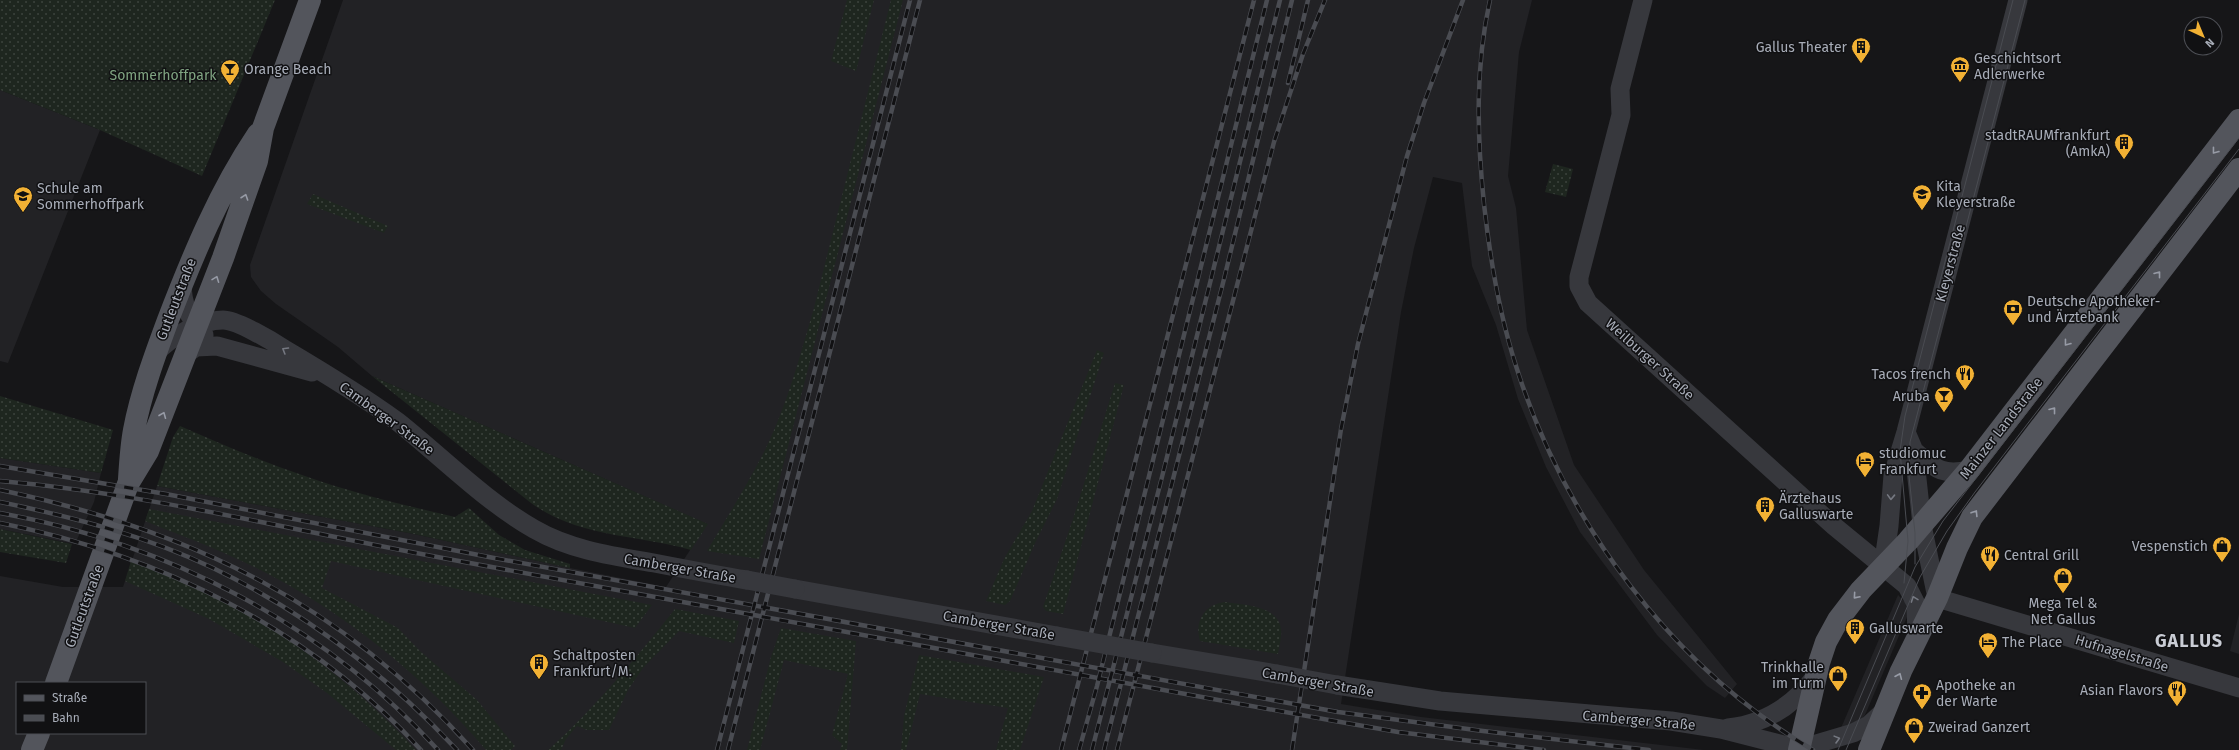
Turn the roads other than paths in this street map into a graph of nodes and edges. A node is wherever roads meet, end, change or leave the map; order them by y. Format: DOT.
graph roads {
  1 [pos="310,0"];
  2 [pos="1643,0"];
  3 [pos="2018,0"];
  4 [pos="2239,120"];
  5 [pos="263,128"];
  6 [pos="2239,169"];
  7 [pos="213,211"];
  8 [pos="232,234"];
  9 [pos="182,282"];
  10 [pos="208,299"];
  11 [pos="224,320"];
  12 [pos="197,327"];
  13 [pos="215,346"];
  14 [pos="187,353"];
  15 [pos="155,355"];
  16 [pos="331,377"];
  17 [pos="1906,432"];
  18 [pos="1914,451"];
  19 [pos="1969,470"];
  20 [pos="128,484"];
  21 [pos="1922,525"];
  22 [pos="1883,567"];
  23 [pos="1937,598"];
  24 [pos="1917,637"];
  25 [pos="1815,677"];
  26 [pos="56,682"];
  27 [pos="2239,688"];
  28 [pos="1883,712"];
  29 [pos="1721,729"];
  30 [pos="39,734"];
  31 [pos="32,750"];
  32 [pos="1799,750"];
  33 [pos="1869,750"];
  1 -- 5 [label="main road, Gutleutstraße"];
  2 -- 22 [label="street, Weilburger Straße"];
  3 -- 17 [label="street, Kleyerstraße"];
  4 -- 19 [label="main road, Mainzer Landstraße, one-way"];
  5 -- 7 [label="main road, Gutleutstraße"];
  8 -- 5 [label="main road, Gutleutstraße, one-way"];
  23 -- 6 [label="main road, one-way"];
  7 -- 8 [label="main road"];
  7 -- 9 [label="main road, Gutleutstraße"];
  10 -- 8 [label="main road, Gutleutstraße, one-way"];
  9 -- 12 [label="street"];
  9 -- 15 [label="main road, Gutleutstraße"];
  10 -- 11 [label="street"];
  10 -- 12 [label="main road, Gutleutstraße"];
  11 -- 12 [label="street"];
  16 -- 11 [label="street, Camberger Straße, one-way"];
  12 -- 13 [label="street"];
  12 -- 14 [label="main road, Gutleutstraße"];
  12 -- 15 [label="street"];
  13 -- 14 [label="street"];
  13 -- 16 [label="street, Camberger Straße"];
  20 -- 14 [label="main road, Gutleutstraße, one-way"];
  15 -- 20 [label="main road, Gutleutstraße"];
  16 -- 29 [label="street, Camberger Straße, bridge"];
  17 -- 18 [label="street"];
  17 -- 22 [label="street, Kleyerstraße, one-way"];
  18 -- 19 [label="street"];
  18 -- 21 [label="street"];
  19 -- 21 [label="main road, Mainzer Landstraße"];
  20 -- 26 [label="main road, Gutleutstraße"];
  21 -- 22 [label="main road, Mainzer Landstraße"];
  21 -- 23 [label="street"];
  24 -- 22 [label="street, Weilburger Straße, one-way"];
  22 -- 25 [label="main road, Mainzer Landstraße, one-way"];
  23 -- 24 [label="main road"];
  23 -- 27 [label="street, Hufnagelstraße"];
  28 -- 24 [label="main road, one-way"];
  25 -- 29 [label="street, Camberger Straße"];
  25 -- 32 [label="main road, Mainzer Landstraße"];
  32 -- 28 [label="street, one-way"];
  28 -- 33 [label="main road"];
  29 -- 32 [label="street, Camberger Straße"];
  30 -- 31 [label="main road"];
}
